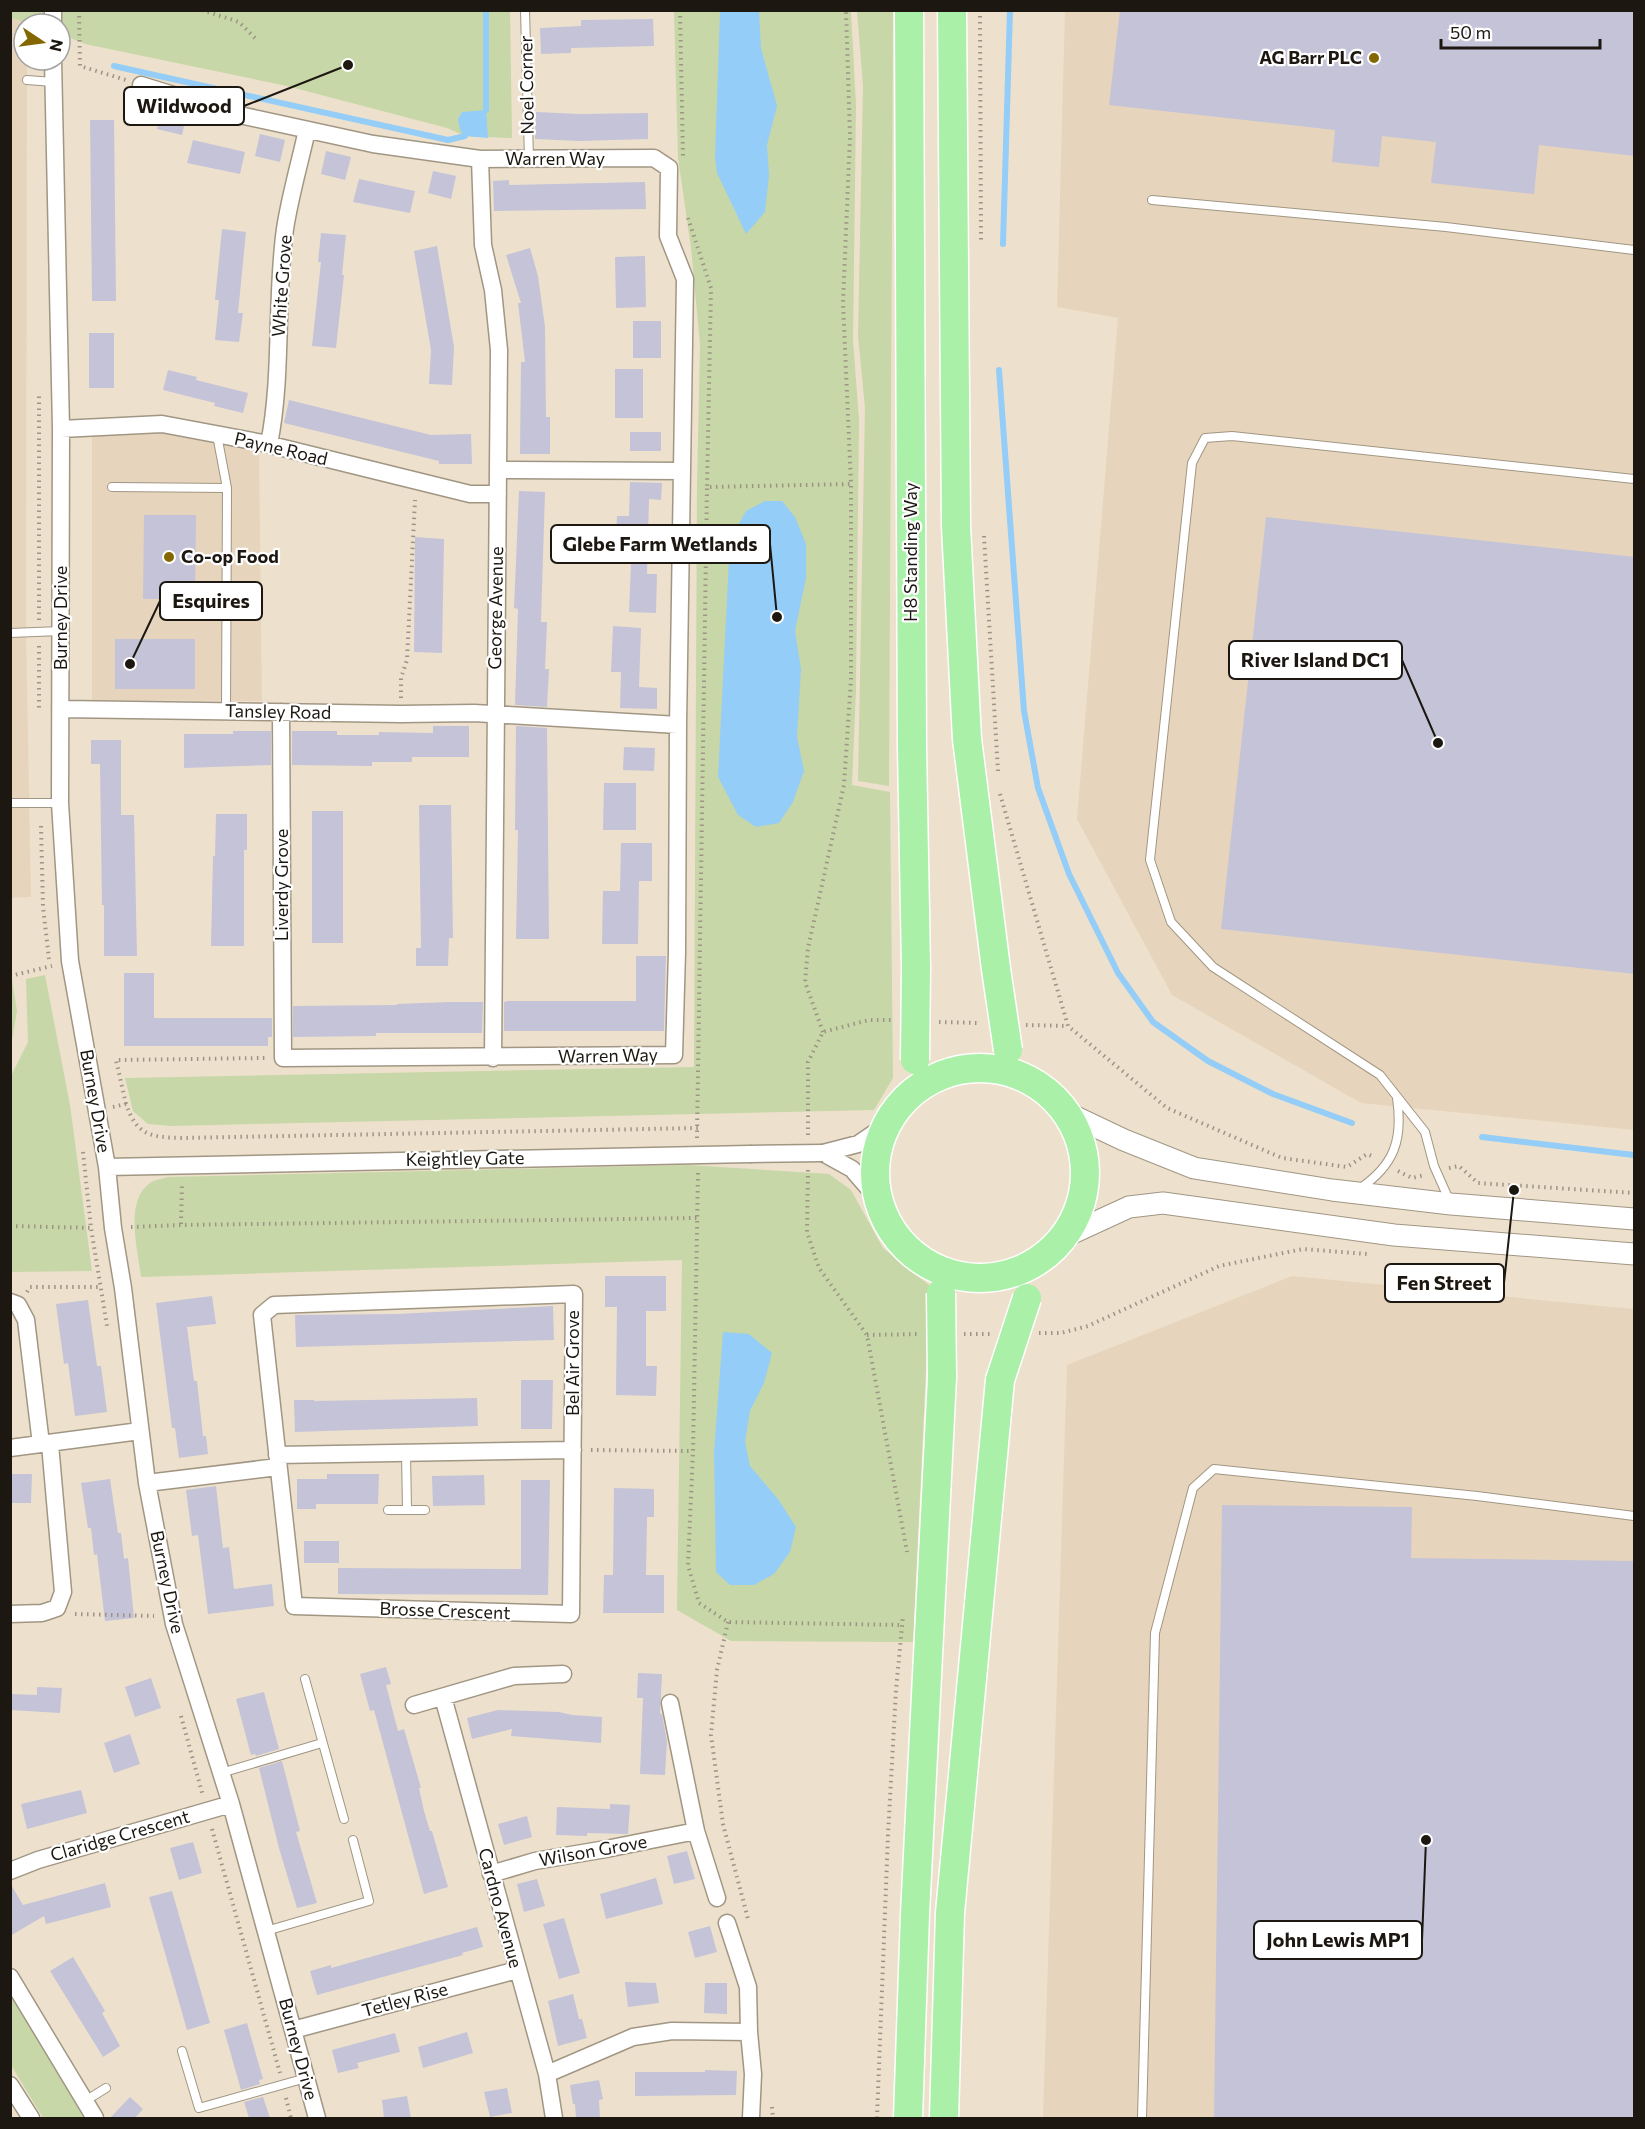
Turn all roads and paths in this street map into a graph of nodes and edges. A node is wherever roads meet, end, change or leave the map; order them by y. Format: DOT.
graph roads {
  1 [pos="79,10"];
  2 [pos="202,10"];
  3 [pos="525,10"];
  4 [pos="680,10"];
  5 [pos="846,10"];
  6 [pos="909,10"];
  7 [pos="952,10"];
  8 [pos="980,10"];
  9 [pos="255,38"];
  10 [pos="53,72"];
  11 [pos="27,80"];
  12 [pos="53,82"];
  13 [pos="141,85"];
  14 [pos="307,130"];
  15 [pos="480,159"];
  16 [pos="529,159"];
  17 [pos="684,166"];
  18 [pos="1152,200"];
  19 [pos="686,212"];
  20 [pos="981,246"];
  21 [pos="1635,250"];
  22 [pos="61,429"];
  23 [pos="217,435"];
  24 [pos="269,444"];
  25 [pos="499,470"];
  26 [pos="682,471"];
  27 [pos="1635,479"];
  28 [pos="416,481"];
  29 [pos="851,484"];
  30 [pos="112,487"];
  31 [pos="707,487"];
  32 [pos="227,488"];
  33 [pos="498,494"];
  34 [pos="983,528"];
  35 [pos="61,631"];
  36 [pos="10,633"];
  37 [pos="61,709"];
  38 [pos="225,711"];
  39 [pos="281,712"];
  40 [pos="401,714"];
  41 [pos="494,715"];
  42 [pos="678,725"];
  43 [pos="998,777"];
  44 [pos="999,789"];
  45 [pos="10,803"];
  46 [pos="60,803"];
  47 [pos="70,961"];
  48 [pos="10,976"];
  49 [pos="823,1032"];
  50 [pos="283,1058"];
  51 [pos="493,1058"];
  52 [pos="1011,1061"];
  53 [pos="910,1094"];
  54 [pos="1397,1097"];
  55 [pos="126,1104"];
  56 [pos="114,1106"];
  57 [pos="1067,1113"];
  58 [pos="886,1125"];
  59 [pos="698,1128"];
  60 [pos="698,1138"];
  61 [pos="824,1154"];
  62 [pos="1385,1165"];
  63 [pos="107,1167"];
  64 [pos="698,1168"];
  65 [pos="1437,1173"];
  66 [pos="182,1182"];
  67 [pos="1353,1192"];
  68 [pos="1635,1193"];
  69 [pos="878,1199"];
  70 [pos="1451,1204"];
  71 [pos="808,1214"];
  72 [pos="698,1218"];
  73 [pos="1635,1219"];
  74 [pos="181,1225"];
  75 [pos="10,1226"];
  76 [pos="134,1227"];
  77 [pos="100,1228"];
  78 [pos="1065,1236"];
  79 [pos="1635,1254"];
  80 [pos="1374,1255"];
  81 [pos="1041,1260"];
  82 [pos="939,1282"];
  83 [pos="100,1287"];
  84 [pos="14,1303"];
  85 [pos="1038,1333"];
  86 [pos="924,1334"];
  87 [pos="958,1334"];
  88 [pos="992,1334"];
  89 [pos="867,1335"];
  90 [pos="140,1431"];
  91 [pos="46,1444"];
  92 [pos="10,1448"];
  93 [pos="573,1450"];
  94 [pos="693,1451"];
  95 [pos="406,1453"];
  96 [pos="278,1461"];
  97 [pos="147,1483"];
  98 [pos="388,1509"];
  99 [pos="407,1509"];
  100 [pos="425,1510"];
  101 [pos="1635,1516"];
  102 [pos="909,1561"];
  103 [pos="57,1608"];
  104 [pos="10,1614"];
  105 [pos="903,1614"];
  106 [pos="172,1616"];
  107 [pos="728,1622"];
  108 [pos="902,1625"];
  109 [pos="563,1674"];
  110 [pos="306,1679"];
  111 [pos="443,1697"];
  112 [pos="670,1702"];
  113 [pos="414,1705"];
  114 [pos="322,1743"];
  115 [pos="221,1773"];
  116 [pos="231,1804"];
  117 [pos="344,1819"];
  118 [pos="696,1831"];
  119 [pos="353,1840"];
  120 [pos="10,1871"];
  121 [pos="490,1874"];
  122 [pos="717,1898"];
  123 [pos="727,1923"];
  124 [pos="749,1923"];
  125 [pos="266,1931"];
  126 [pos="517,1970"];
  127 [pos="10,1977"];
  128 [pos="293,2030"];
  129 [pos="749,2032"];
  130 [pos="182,2050"];
  131 [pos="547,2074"];
  132 [pos="306,2078"];
  133 [pos="106,2088"];
  134 [pos="12,2091"];
  135 [pos="85,2101"];
  136 [pos="772,2107"];
  137 [pos="31,2118"];
  138 [pos="95,2118"];
  139 [pos="317,2118"];
  140 [pos="554,2118"];
  141 [pos="752,2118"];
  142 [pos="773,2118"];
  143 [pos="877,2118"];
  144 [pos="908,2118"];
  145 [pos="944,2118"];
  146 [pos="1142,2118"];
  1 -- 13 [label="path"];
  2 -- 9 [label="path"];
  3 -- 16 [label="lane, Noel Corner"];
  4 -- 17 [label="path"];
  5 -- 29 [label="path"];
  6 -- 53 [label="highway, H8 Standing Way, bridge"];
  7 -- 52 [label="highway, bridge"];
  8 -- 20 [label="path"];
  10 -- 12 [label="street, Burney Drive"];
  11 -- 12 [label="lane"];
  12 -- 22 [label="street, Burney Drive"];
  13 -- 14 [label="street, Warren Way"];
  14 -- 15 [label="street, Warren Way"];
  14 -- 24 [label="street, White Grove"];
  15 -- 16 [label="street, Warren Way"];
  15 -- 25 [label="street, George Avenue"];
  16 -- 26 [label="street, Warren Way"];
  18 -- 21 [label="lane"];
  19 -- 31 [label="path"];
  22 -- 23 [label="street, Payne Road"];
  22 -- 35 [label="street, Burney Drive"];
  23 -- 24 [label="street, Payne Road"];
  23 -- 32 [label="lane"];
  24 -- 28 [label="street, Payne Road"];
  25 -- 26 [label="street"];
  25 -- 33 [label="street, George Avenue"];
  26 -- 42 [label="street, Warren Way"];
  27 -- 54 [label="lane"];
  28 -- 33 [label="street, Payne Road"];
  28 -- 40 [label="path"];
  29 -- 31 [label="path"];
  29 -- 49 [label="path"];
  30 -- 32 [label="lane"];
  31 -- 59 [label="path"];
  32 -- 38 [label="lane"];
  33 -- 41 [label="street, George Avenue"];
  34 -- 43 [label="path"];
  35 -- 36 [label="lane"];
  35 -- 37 [label="street, Burney Drive"];
  37 -- 38 [label="street, Tansley Road"];
  37 -- 46 [label="street, Burney Drive"];
  38 -- 39 [label="street, Tansley Road"];
  39 -- 40 [label="street, Tansley Road"];
  39 -- 50 [label="street, Liverdy Grove"];
  40 -- 41 [label="street, Tansley Road"];
  41 -- 42 [label="street"];
  41 -- 51 [label="street, George Avenue"];
  42 -- 51 [label="street, Warren Way"];
  44 -- 62 [label="path"];
  45 -- 46 [label="lane"];
  46 -- 47 [label="street, Burney Drive"];
  47 -- 48 [label="path"];
  47 -- 63 [label="street, Burney Drive"];
  50 -- 51 [label="street, Warren Way"];
  50 -- 55 [label="path"];
  52 -- 53 [label="highway"];
  52 -- 57 [label="highway"];
  53 -- 58 [label="highway"];
  54 -- 62 [label="lane"];
  54 -- 65 [label="lane"];
  55 -- 56 [label="path"];
  55 -- 59 [label="path"];
  57 -- 67 [label="street"];
  57 -- 78 [label="highway"];
  58 -- 61 [label="street, Keightley Gate"];
  58 -- 69 [label="highway"];
  59 -- 60 [label="path"];
  61 -- 63 [label="street, Keightley Gate, bridge"];
  61 -- 69 [label="street, Keightley Gate"];
  62 -- 65 [label="path"];
  62 -- 67 [label="lane"];
  63 -- 90 [label="street, Burney Drive"];
  64 -- 72 [label="path"];
  65 -- 68 [label="path"];
  65 -- 70 [label="lane"];
  66 -- 74 [label="path"];
  67 -- 70 [label="street"];
  69 -- 82 [label="highway"];
  70 -- 73 [label="street"];
  71 -- 89 [label="path"];
  72 -- 74 [label="path"];
  72 -- 94 [label="path"];
  74 -- 76 [label="path"];
  75 -- 77 [label="path"];
  78 -- 79 [label="street"];
  78 -- 81 [label="highway"];
  80 -- 85 [label="path"];
  81 -- 82 [label="highway"];
  81 -- 145 [label="highway, bridge"];
  82 -- 144 [label="highway, bridge"];
  83 -- 84 [label="path"];
  84 -- 91 [label="street"];
  86 -- 89 [label="path"];
  87 -- 88 [label="path"];
  89 -- 102 [label="path"];
  90 -- 91 [label="street"];
  90 -- 97 [label="street, Burney Drive"];
  91 -- 92 [label="street"];
  91 -- 103 [label="street"];
  93 -- 94 [label="path"];
  93 -- 95 [label="street"];
  93 -- 96 [label="street, Brosse Crescent"];
  93 -- 96 [label="street, Bel Air Grove"];
  94 -- 107 [label="path"];
  95 -- 96 [label="street"];
  95 -- 99 [label="lane"];
  96 -- 97 [label="street"];
  97 -- 106 [label="street, Burney Drive"];
  98 -- 99 [label="lane"];
  99 -- 100 [label="lane"];
  101 -- 146 [label="lane"];
  103 -- 104 [label="street"];
  103 -- 106 [label="path"];
  105 -- 108 [label="path"];
  106 -- 115 [label="street, Burney Drive"];
  107 -- 108 [label="path"];
  107 -- 124 [label="path"];
  108 -- 143 [label="path"];
  109 -- 111 [label="street"];
  110 -- 114 [label="lane"];
  111 -- 113 [label="street"];
  111 -- 121 [label="street, Cardno Avenue"];
  112 -- 118 [label="street"];
  114 -- 115 [label="lane"];
  114 -- 117 [label="lane"];
  115 -- 116 [label="street, Burney Drive"];
  116 -- 120 [label="street, Claridge Crescent"];
  116 -- 125 [label="street, Burney Drive"];
  118 -- 121 [label="street, Wilson Grove"];
  118 -- 122 [label="street"];
  119 -- 125 [label="lane"];
  121 -- 126 [label="street, Cardno Avenue"];
  123 -- 129 [label="street"];
  125 -- 128 [label="street, Burney Drive"];
  126 -- 128 [label="street, Tetley Rise"];
  126 -- 131 [label="street, Cardno Avenue"];
  127 -- 135 [label="street"];
  128 -- 132 [label="street, Burney Drive"];
  129 -- 131 [label="street"];
  129 -- 141 [label="street"];
  130 -- 132 [label="lane"];
  131 -- 140 [label="street, Cardno Avenue"];
  132 -- 139 [label="street, Burney Drive"];
  133 -- 135 [label="lane"];
  134 -- 137 [label="street"];
  135 -- 138 [label="street"];
  136 -- 142 [label="path"];
}
